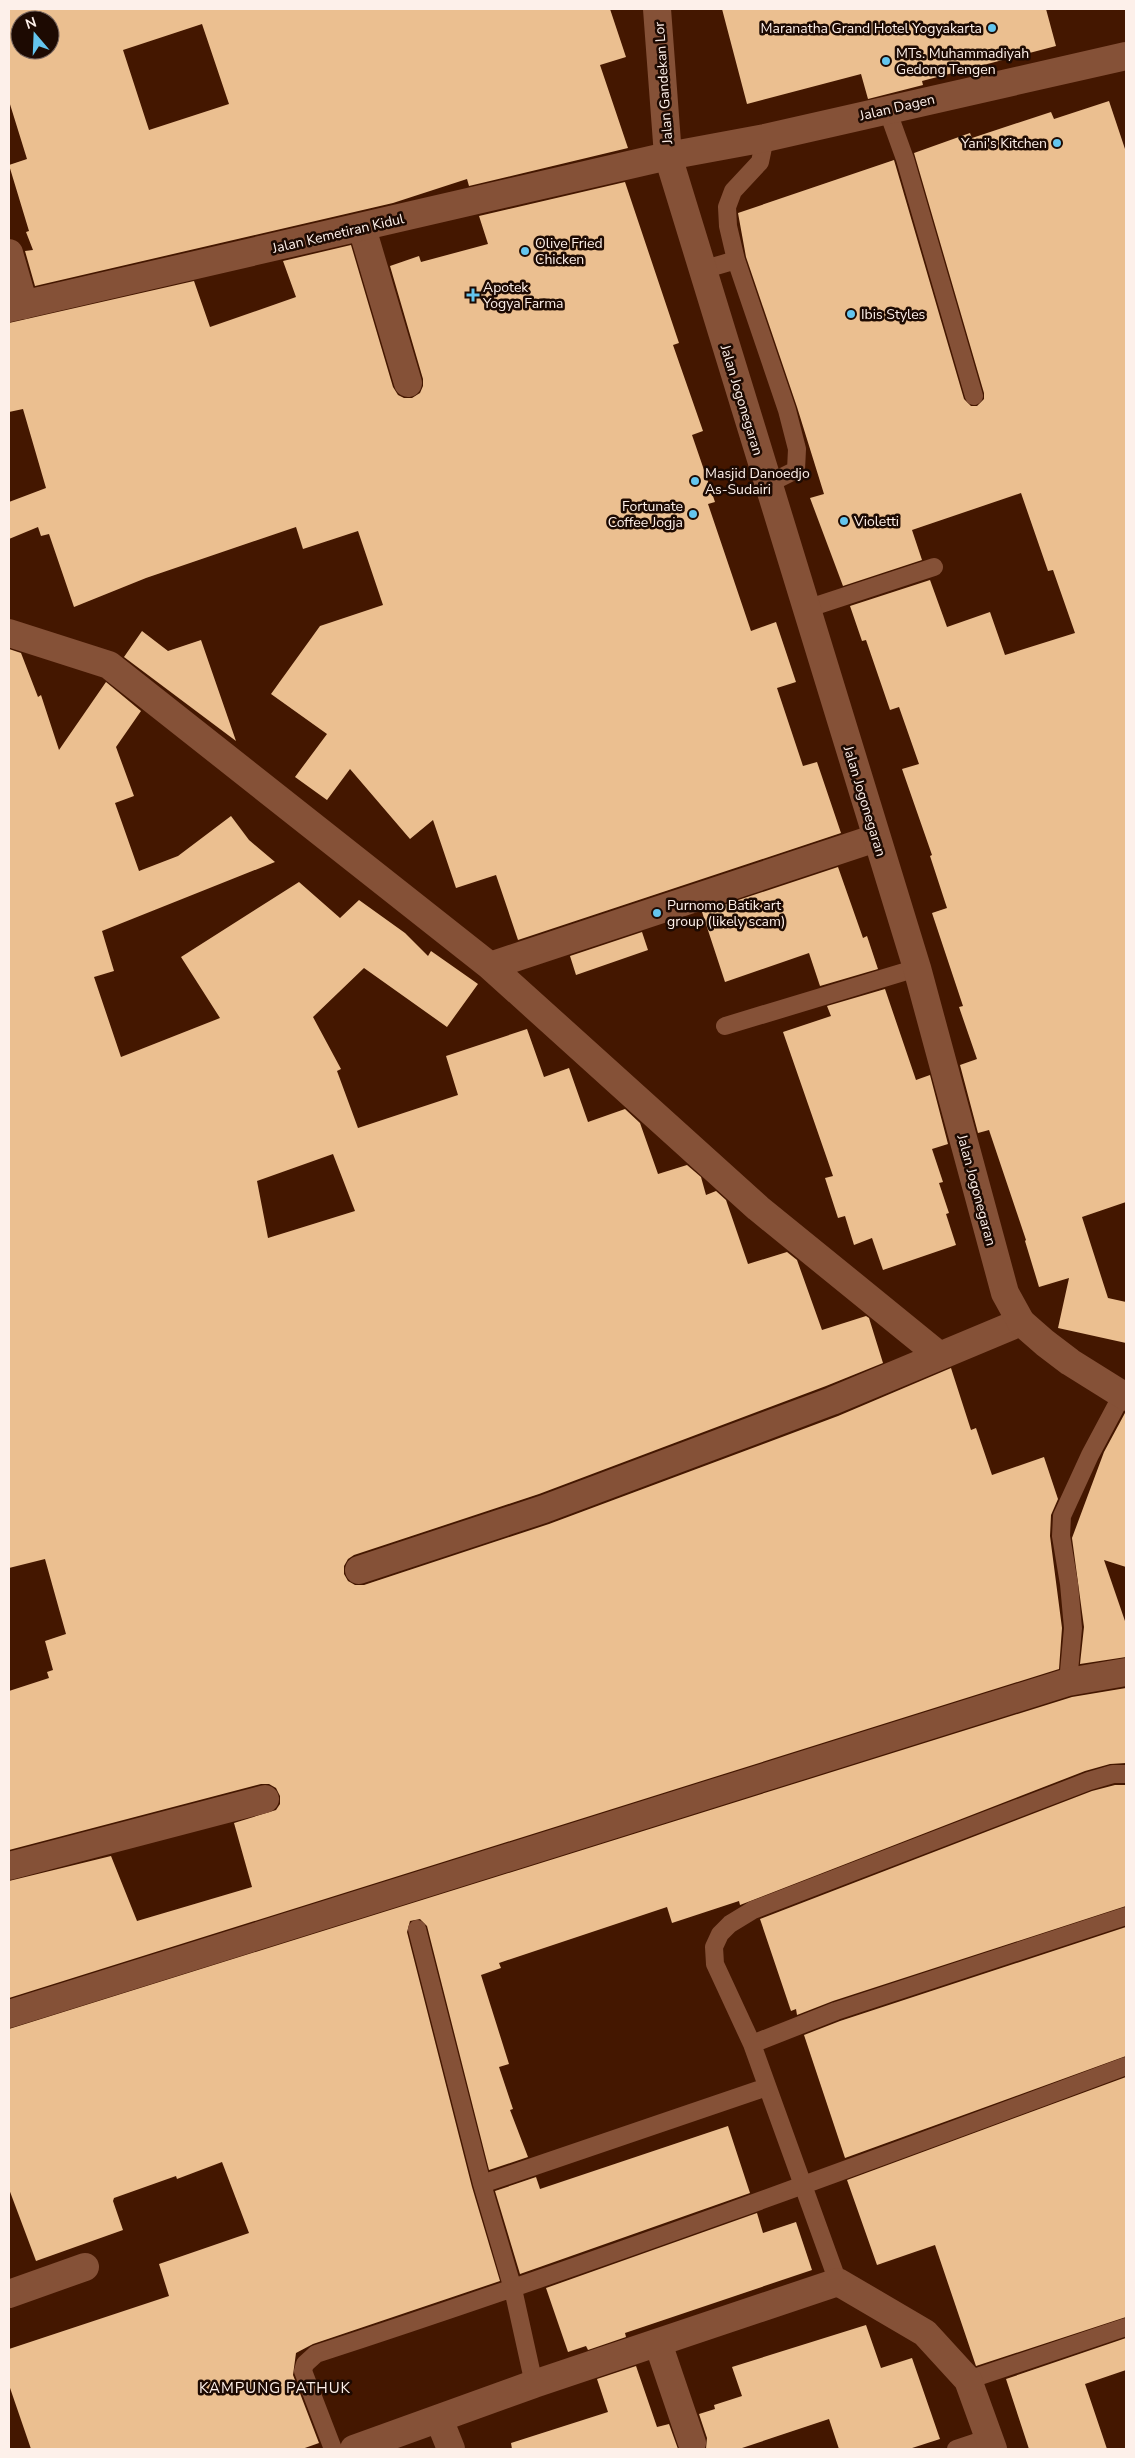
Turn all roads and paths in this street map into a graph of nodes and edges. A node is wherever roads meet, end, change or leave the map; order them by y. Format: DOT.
graph roads {
  1 [pos="657,9"];
  2 [pos="1126,56"];
  3 [pos="887,109"];
  4 [pos="765,138"];
  5 [pos="668,156"];
  6 [pos="362,228"];
  7 [pos="9,253"];
  8 [pos="736,260"];
  9 [pos="702,270"];
  10 [pos="16,307"];
  11 [pos="408,383"];
  12 [pos="974,396"];
  13 [pos="768,484"];
  14 [pos="934,567"];
  15 [pos="806,609"];
  16 [pos="9,633"];
  17 [pos="876,838"];
  18 [pos="490,966"];
  19 [pos="917,968"];
  20 [pos="725,1026"];
  21 [pos="1021,1322"];
  22 [pos="940,1356"];
  23 [pos="1124,1396"];
  24 [pos="359,1570"];
  25 [pos="1126,1672"];
  26 [pos="1068,1682"];
  27 [pos="1126,1774"];
  28 [pos="265,1799"];
  29 [pos="9,1866"];
  30 [pos="1126,1916"];
  31 [pos="416,1929"];
  32 [pos="9,2014"];
  33 [pos="752,2044"];
  34 [pos="1126,2066"];
  35 [pos="766,2087"];
  36 [pos="482,2184"];
  37 [pos="804,2186"];
  38 [pos="85,2267"];
  39 [pos="838,2282"];
  40 [pos="513,2289"];
  41 [pos="9,2294"];
  42 [pos="1126,2327"];
  43 [pos="658,2343"];
  44 [pos="968,2380"];
  45 [pos="534,2384"];
  46 [pos="439,2419"];
  47 [pos="692,2443"];
  48 [pos="990,2444"];
  49 [pos="333,2449"];
  50 [pos="354,2449"];
  51 [pos="450,2449"];
  52 [pos="956,2449"];
  1 -- 5 [label="street, Jalan Gandekan Lor"];
  2 -- 3 [label="street, Jalan Dagen"];
  3 -- 4 [label="street, Jalan Dagen"];
  3 -- 12 [label="lane"];
  4 -- 5 [label="street, Jalan Dagen"];
  4 -- 8 [label="lane"];
  5 -- 6 [label="street, Jalan Kemetiran Kidul"];
  5 -- 9 [label="street, Jalan Jogonegaran"];
  6 -- 10 [label="street, Jalan Kemetiran Kidul"];
  6 -- 11 [label="street"];
  7 -- 10 [label="street"];
  8 -- 9 [label="lane"];
  8 -- 13 [label="lane"];
  9 -- 13 [label="street, Jalan Jogonegaran"];
  13 -- 15 [label="street, Jalan Jogonegaran"];
  14 -- 15 [label="lane"];
  15 -- 17 [label="street, Jalan Jogonegaran"];
  16 -- 18 [label="street"];
  17 -- 18 [label="street"];
  17 -- 19 [label="street, Jalan Jogonegaran"];
  18 -- 22 [label="street"];
  19 -- 20 [label="lane"];
  19 -- 21 [label="street, Jalan Jogonegaran"];
  21 -- 22 [label="street"];
  21 -- 23 [label="street, Jalan Jogonegaran"];
  22 -- 24 [label="street"];
  23 -- 26 [label="lane"];
  25 -- 26 [label="street"];
  26 -- 32 [label="street"];
  27 -- 33 [label="lane"];
  28 -- 29 [label="street"];
  30 -- 33 [label="lane"];
  31 -- 36 [label="lane"];
  33 -- 35 [label="lane"];
  34 -- 37 [label="lane"];
  35 -- 36 [label="lane"];
  35 -- 37 [label="lane"];
  36 -- 40 [label="lane"];
  37 -- 39 [label="lane"];
  37 -- 40 [label="lane"];
  38 -- 41 [label="street"];
  39 -- 43 [label="street"];
  39 -- 44 [label="street"];
  40 -- 45 [label="lane"];
  40 -- 49 [label="lane"];
  42 -- 44 [label="lane"];
  43 -- 45 [label="street"];
  43 -- 47 [label="street"];
  44 -- 48 [label="street"];
  45 -- 46 [label="street"];
  46 -- 50 [label="street"];
  46 -- 51 [label="street"];
  48 -- 52 [label="lane"];
}
